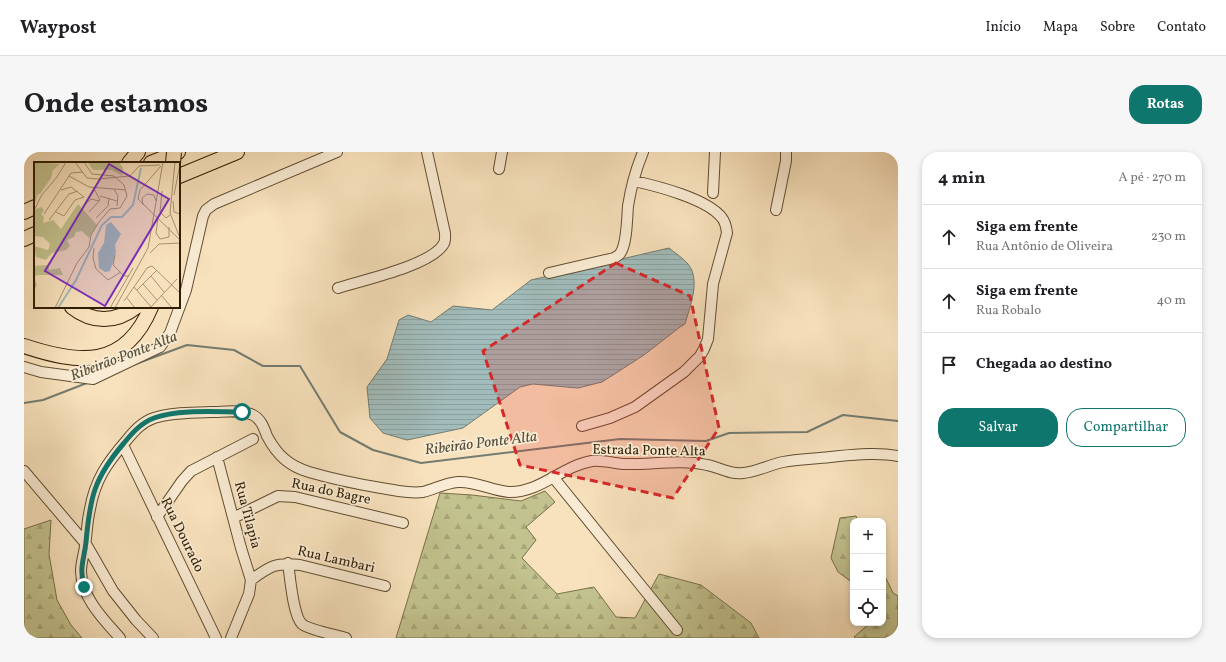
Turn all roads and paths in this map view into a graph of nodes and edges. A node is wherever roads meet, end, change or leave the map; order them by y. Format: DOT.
graph roads {
  1 [pos="138,152"];
  2 [pos="237,152"];
  3 [pos="337,152"];
  4 [pos="427,152"];
  5 [pos="502,152"];
  6 [pos="643,152"];
  7 [pos="715,152"];
  8 [pos="786,152"];
  9 [pos="175,154"];
  10 [pos="130,162"];
  11 [pos="155,162"];
  12 [pos="196,169"];
  13 [pos="499,169"];
  14 [pos="180,176"];
  15 [pos="180,181"];
  16 [pos="634,181"];
  17 [pos="713,193"];
  18 [pos="34,207"];
  19 [pos="776,210"];
  20 [pos="24,212"];
  21 [pos="34,212"];
  22 [pos="24,216"];
  23 [pos="34,234"];
  24 [pos="24,239"];
  25 [pos="549,273"];
  26 [pos="338,288"];
  27 [pos="180,306"];
  28 [pos="74,308"];
  29 [pos="134,308"];
  30 [pos="150,308"];
  31 [pos="179,308"];
  32 [pos="24,346"];
  33 [pos="24,367"];
  34 [pos="582,426"];
  35 [pos="253,439"];
  36 [pos="123,445"];
  37 [pos="898,456"];
  38 [pos="217,457"];
  39 [pos="24,471"];
  40 [pos="553,477"];
  41 [pos="157,517"];
  42 [pos="233,518"];
  43 [pos="403,523"];
  44 [pos="86,544"];
  45 [pos="288,563"];
  46 [pos="251,580"];
  47 [pos="385,586"];
  48 [pos="677,630"];
  49 [pos="120,638"];
  50 [pos="153,638"];
  51 [pos="216,638"];
  52 [pos="231,638"];
  53 [pos="346,638"];
  1 -- 10 [label="highway"];
  2 -- 12 [label="highway"];
  3 -- 27 [label="street"];
  4 -- 26 [label="street"];
  5 -- 13 [label="street"];
  6 -- 16 [label="street"];
  7 -- 17 [label="street"];
  8 -- 19 [label="street"];
  9 -- 11 [label="highway"];
  12 -- 14 [label="highway"];
  12 -- 15 [label="highway"];
  16 -- 25 [label="street"];
  16 -- 34 [label="street"];
  18 -- 20 [label="highway"];
  21 -- 22 [label="highway"];
  23 -- 24 [label="highway"];
  28 -- 29 [label="highway"];
  30 -- 32 [label="highway"];
  31 -- 33 [label="street"];
  35 -- 38 [label="street"];
  36 -- 40 [label="street, Estrada Ponte Alta"];
  36 -- 41 [label="street, Rua Dourado"];
  36 -- 44 [label="street"];
  37 -- 40 [label="street, Estrada Ponte Alta"];
  38 -- 41 [label="street"];
  38 -- 42 [label="street, Rua Tilapia"];
  39 -- 44 [label="street"];
  40 -- 48 [label="street"];
  41 -- 51 [label="street, Rua Dourado"];
  42 -- 43 [label="street, Rua do Bagre"];
  42 -- 46 [label="street, Rua Tilapia"];
  44 -- 49 [label="street"];
  44 -- 50 [label="street"];
  45 -- 46 [label="street, Rua Lambari"];
  45 -- 47 [label="street, Rua Lambari"];
  45 -- 53 [label="street"];
  46 -- 52 [label="street"];
}
